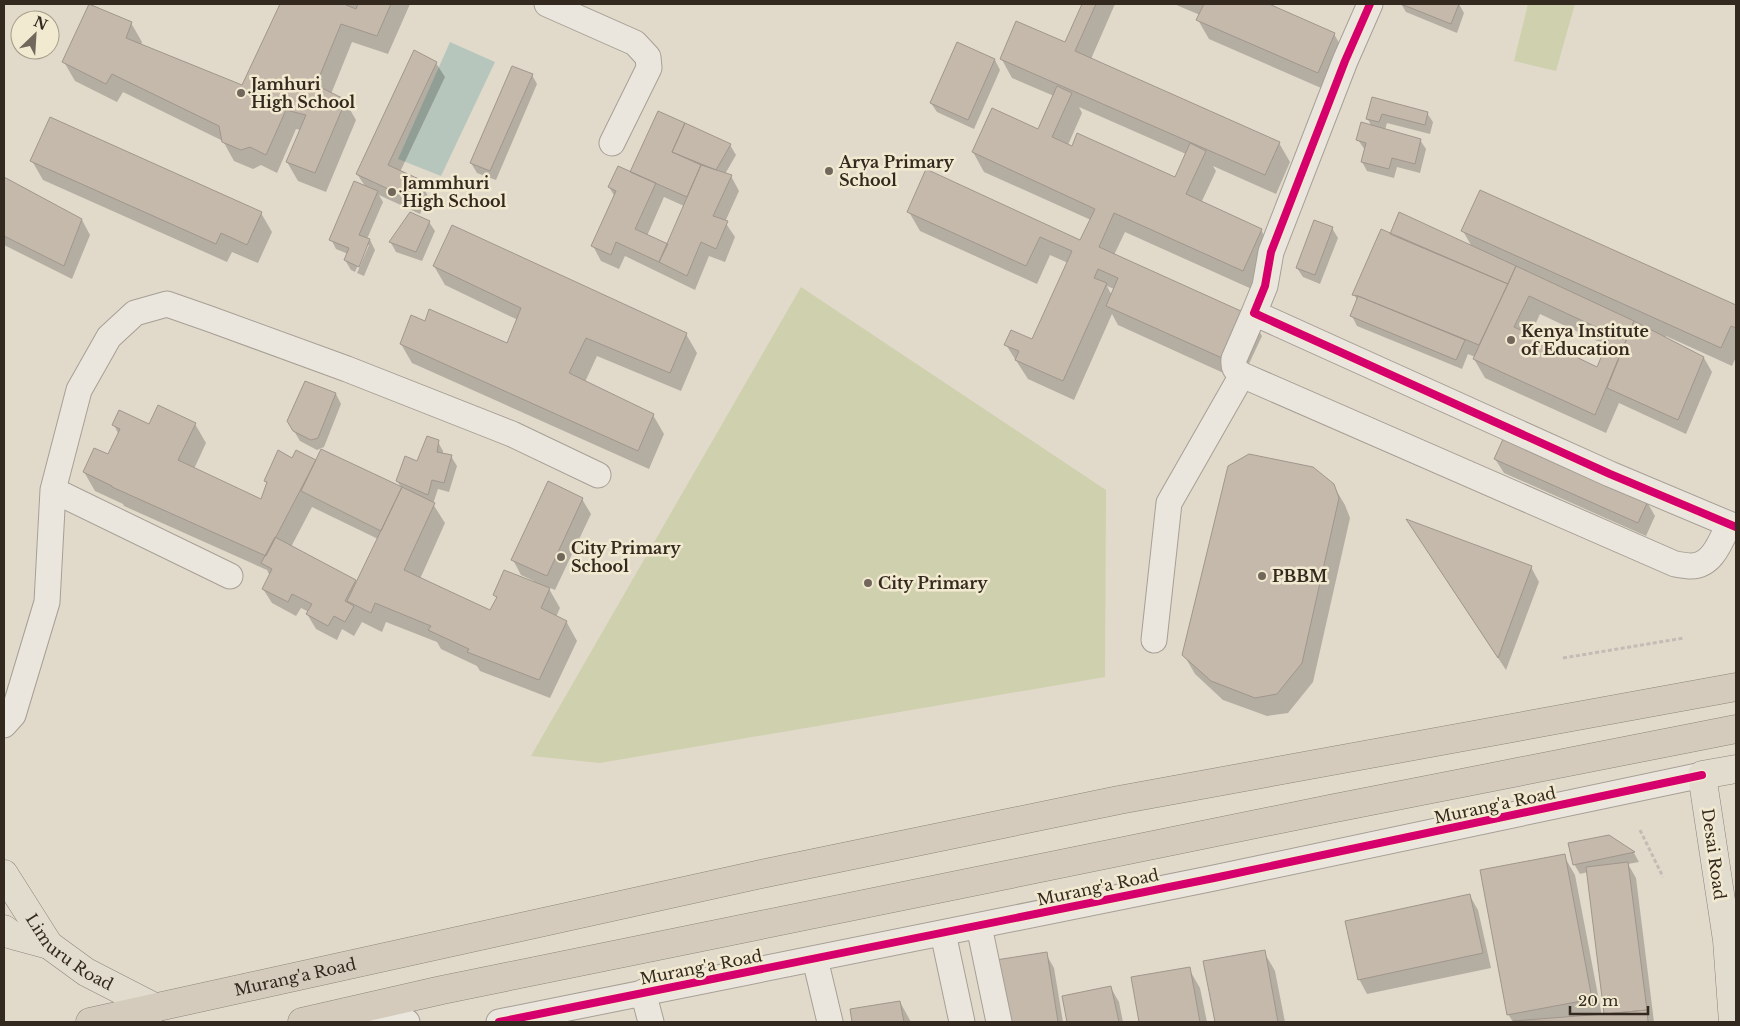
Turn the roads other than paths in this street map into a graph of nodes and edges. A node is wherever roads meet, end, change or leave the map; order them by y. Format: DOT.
graph roads {
  1 [pos="547,4"];
  2 [pos="1370,4"];
  3 [pos="612,143"];
  4 [pos="1254,313"];
  5 [pos="1242,375"];
  6 [pos="598,475"];
  7 [pos="53,490"];
  8 [pos="1733,525"];
  9 [pos="230,576"];
  10 [pos="1154,640"];
  11 [pos="1736,687"];
  12 [pos="4,725"];
  13 [pos="1736,729"];
  14 [pos="1736,769"];
  15 [pos="1702,775"];
  16 [pos="4,874"];
  17 [pos="979,926"];
  18 [pos="4,929"];
  19 [pos="943,933"];
  20 [pos="49,945"];
  21 [pos="815,959"];
  22 [pos="1732,962"];
  23 [pos="643,992"];
  24 [pos="156,1008"];
  25 [pos="603,1012"];
  26 [pos="362,1013"];
  27 [pos="90,1022"];
  28 [pos="302,1022"];
  29 [pos="407,1022"];
  30 [pos="499,1022"];
  31 [pos="651,1022"];
  32 [pos="830,1022"];
  33 [pos="962,1022"];
  34 [pos="998,1022"];
  35 [pos="1733,1022"];
  1 -- 3 [label="street"];
  2 -- 4 [label="street"];
  4 -- 5 [label="street"];
  4 -- 8 [label="street"];
  5 -- 8 [label="street"];
  5 -- 10 [label="street"];
  6 -- 7 [label="street"];
  7 -- 9 [label="street"];
  7 -- 12 [label="street"];
  11 -- 24 [label="highway, Murang'a Road"];
  13 -- 26 [label="highway, Murang'a Road"];
  14 -- 15 [label="main road, Murang'a Road"];
  15 -- 17 [label="street, Murang'a Road"];
  15 -- 22 [label="main road, Desai Road"];
  16 -- 20 [label="main road, Limuru Road"];
  17 -- 19 [label="street, Murang'a Road"];
  17 -- 34 [label="street"];
  18 -- 20 [label="main road"];
  19 -- 21 [label="street, Murang'a Road"];
  19 -- 33 [label="street"];
  20 -- 24 [label="main road, Limuru Road"];
  21 -- 23 [label="street, Murang'a Road"];
  21 -- 32 [label="street"];
  22 -- 35 [label="main road, Desai Road"];
  23 -- 25 [label="street, Murang'a Road"];
  23 -- 31 [label="street"];
  24 -- 27 [label="highway, Murang'a Road"];
  25 -- 30 [label="street, Murang'a Road"];
  26 -- 28 [label="highway, Murang'a Road"];
  26 -- 29 [label="street"];
}
